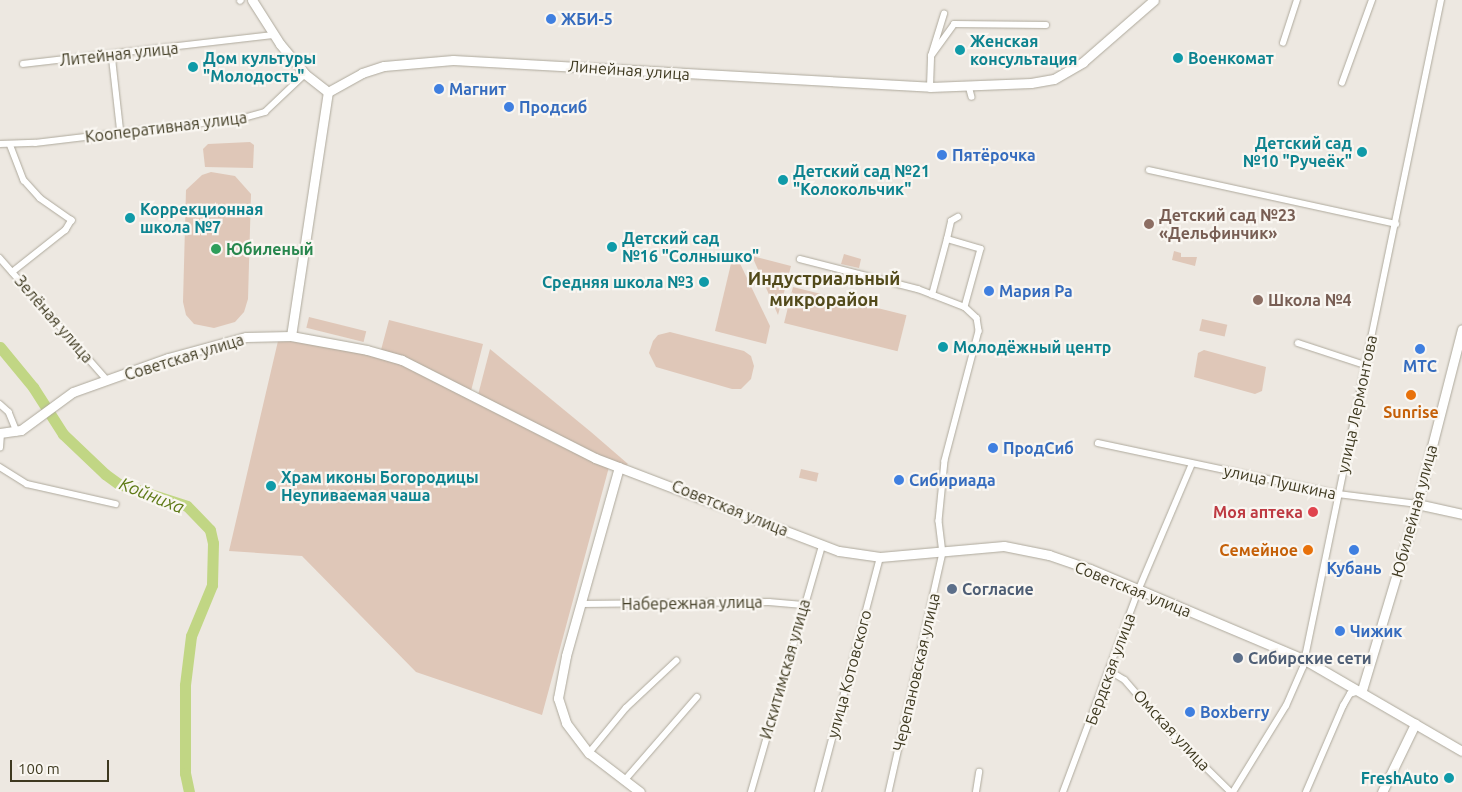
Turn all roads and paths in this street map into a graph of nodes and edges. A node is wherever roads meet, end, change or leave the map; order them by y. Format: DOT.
graph roads {
  1 [pos="252,0"];
  2 [pos="1154,0"];
  3 [pos="1297,0"];
  4 [pos="1372,0"];
  5 [pos="1441,0"];
  6 [pos="944,14"];
  7 [pos="1046,25"];
  8 [pos="274,35"];
  9 [pos="1283,43"];
  10 [pos="112,54"];
  11 [pos="931,56"];
  12 [pos="23,64"];
  13 [pos="305,74"];
  14 [pos="1342,83"];
  15 [pos="969,86"];
  16 [pos="930,87"];
  17 [pos="328,92"];
  18 [pos="972,97"];
  19 [pos="121,134"];
  20 [pos="0,144"];
  21 [pos="10,144"];
  22 [pos="1149,170"];
  23 [pos="958,217"];
  24 [pos="1396,224"];
  25 [pos="948,239"];
  26 [pos="0,258"];
  27 [pos="800,259"];
  28 [pos="13,272"];
  29 [pos="932,295"];
  30 [pos="965,306"];
  31 [pos="1462,329"];
  32 [pos="291,336"];
  33 [pos="1298,343"];
  34 [pos="1365,365"];
  35 [pos="107,380"];
  36 [pos="0,404"];
  37 [pos="17,432"];
  38 [pos="0,433"];
  39 [pos="1098,443"];
  40 [pos="0,448"];
  41 [pos="1192,464"];
  42 [pos="0,467"];
  43 [pos="619,467"];
  44 [pos="1338,494"];
  45 [pos="116,504"];
  46 [pos="1417,504"];
  47 [pos="1462,514"];
  48 [pos="822,546"];
  49 [pos="943,553"];
  50 [pos="880,557"];
  51 [pos="1138,591"];
  52 [pos="581,604"];
  53 [pos="803,605"];
  54 [pos="1305,660"];
  55 [pos="676,661"];
  56 [pos="1110,670"];
  57 [pos="1362,690"];
  58 [pos="697,697"];
  59 [pos="1415,724"];
  60 [pos="1462,751"];
  61 [pos="589,753"];
  62 [pos="979,772"];
  63 [pos="624,781"];
  64 [pos="640,792"];
  65 [pos="750,792"];
  66 [pos="818,792"];
  67 [pos="889,792"];
  68 [pos="976,792"];
  69 [pos="1062,792"];
  70 [pos="1232,792"];
  71 [pos="1306,792"];
  72 [pos="1382,792"];
  1 -- 8 [label="main road"];
  2 -- 15 [label="main road, Линейная улица"];
  3 -- 9 [label="street"];
  4 -- 14 [label="street"];
  5 -- 24 [label="street, улица Лермонтова"];
  6 -- 11 [label="street"];
  7 -- 11 [label="street"];
  8 -- 10 [label="street, Литейная улица"];
  8 -- 13 [label="main road"];
  10 -- 12 [label="street, Литейная улица"];
  10 -- 19 [label="street"];
  11 -- 16 [label="street"];
  13 -- 17 [label="main road"];
  13 -- 19 [label="street, Кооперативная улица"];
  15 -- 16 [label="main road, Линейная улица"];
  15 -- 18 [label="street"];
  16 -- 17 [label="main road, Линейная улица"];
  17 -- 32 [label="main road"];
  19 -- 21 [label="street, Кооперативная улица"];
  20 -- 21 [label="street, Кооперативная улица"];
  21 -- 28 [label="street"];
  22 -- 24 [label="street"];
  23 -- 25 [label="street"];
  24 -- 34 [label="street, улица Лермонтова"];
  25 -- 29 [label="street"];
  25 -- 30 [label="street"];
  26 -- 28 [label="street, Зелёная улица"];
  27 -- 29 [label="street"];
  28 -- 35 [label="street, Зелёная улица"];
  29 -- 30 [label="street"];
  30 -- 49 [label="street, Черепановская улица"];
  31 -- 46 [label="main road, Юбилейная улица"];
  32 -- 35 [label="main road, Советская улица"];
  32 -- 43 [label="main road, Советская улица"];
  33 -- 34 [label="street"];
  34 -- 44 [label="street, улица Лермонтова"];
  35 -- 37 [label="main road, Советская улица"];
  36 -- 37 [label="street"];
  37 -- 38 [label="main road, Советская улица"];
  38 -- 40 [label="street"];
  39 -- 41 [label="street, улица Пушкина"];
  41 -- 44 [label="street, улица Пушкина"];
  41 -- 51 [label="street, Бердская улица"];
  42 -- 45 [label="street"];
  43 -- 48 [label="main road, Советская улица"];
  43 -- 52 [label="main road"];
  44 -- 46 [label="street, улица Пушкина"];
  44 -- 54 [label="street, улица Лермонтова"];
  46 -- 47 [label="main road, улица Пушкина"];
  46 -- 57 [label="main road, Юбилейная улица"];
  48 -- 50 [label="main road, Советская улица"];
  48 -- 53 [label="street, Искитимская улица"];
  49 -- 50 [label="main road, Советская улица"];
  49 -- 51 [label="main road, Советская улица"];
  49 -- 67 [label="street, Черепановская улица"];
  50 -- 66 [label="street, улица Котовского"];
  51 -- 54 [label="main road, Советская улица"];
  51 -- 56 [label="street, Бердская улица"];
  52 -- 53 [label="street, Набережная улица"];
  52 -- 61 [label="main road"];
  53 -- 65 [label="street, Искитимская улица"];
  54 -- 57 [label="main road, Советская улица"];
  54 -- 70 [label="street, улица Лермонтова"];
  55 -- 61 [label="street"];
  56 -- 69 [label="street, Бердская улица"];
  56 -- 70 [label="street, Омская улица"];
  57 -- 59 [label="main road, Советская улица"];
  57 -- 71 [label="street"];
  58 -- 63 [label="street"];
  59 -- 60 [label="main road, Советская улица"];
  59 -- 72 [label="main road"];
  61 -- 63 [label="main road"];
  62 -- 68 [label="street"];
  63 -- 64 [label="main road"];
}
